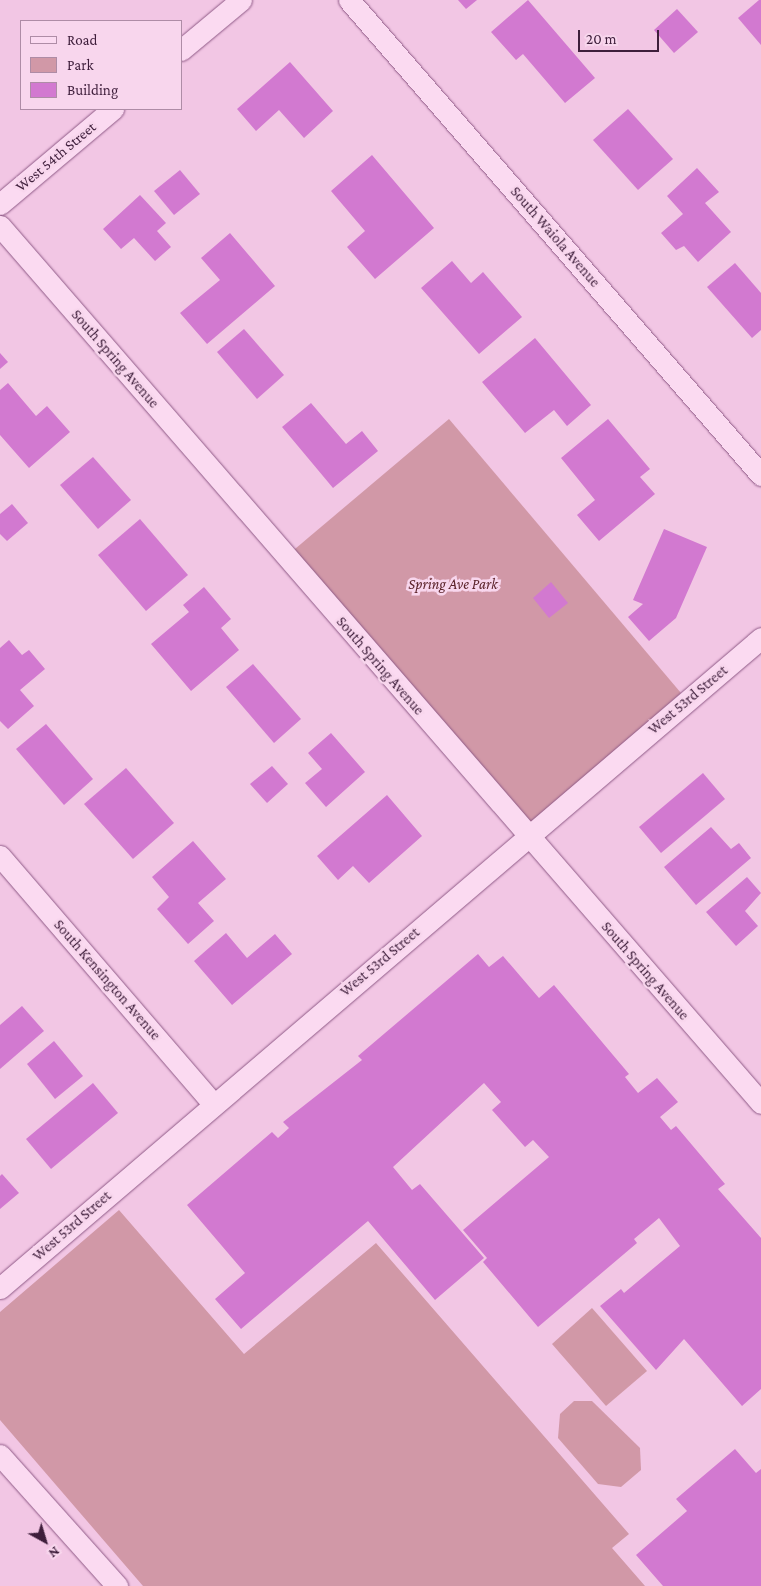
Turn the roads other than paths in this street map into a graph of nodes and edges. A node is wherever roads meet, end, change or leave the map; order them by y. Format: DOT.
graph roads {
  1 [pos="241,0"];
  2 [pos="349,0"];
  3 [pos="182,49"];
  4 [pos="112,110"];
  5 [pos="0,204"];
  6 [pos="0,226"];
  7 [pos="761,474"];
  8 [pos="761,638"];
  9 [pos="527,837"];
  10 [pos="0,856"];
  11 [pos="761,1103"];
  12 [pos="213,1104"];
  13 [pos="0,1288"];
  14 [pos="0,1455"];
  15 [pos="116,1586"];
  1 -- 3 [label="street"];
  2 -- 7 [label="street, South Waiola Avenue"];
  4 -- 5 [label="street, West 54th Street"];
  6 -- 9 [label="street, South Spring Avenue"];
  8 -- 9 [label="street, West 53rd Street"];
  9 -- 11 [label="street, South Spring Avenue"];
  9 -- 12 [label="street, West 53rd Street"];
  10 -- 12 [label="street, South Kensington Avenue"];
  12 -- 13 [label="street, West 53rd Street"];
  14 -- 15 [label="street"];
}
